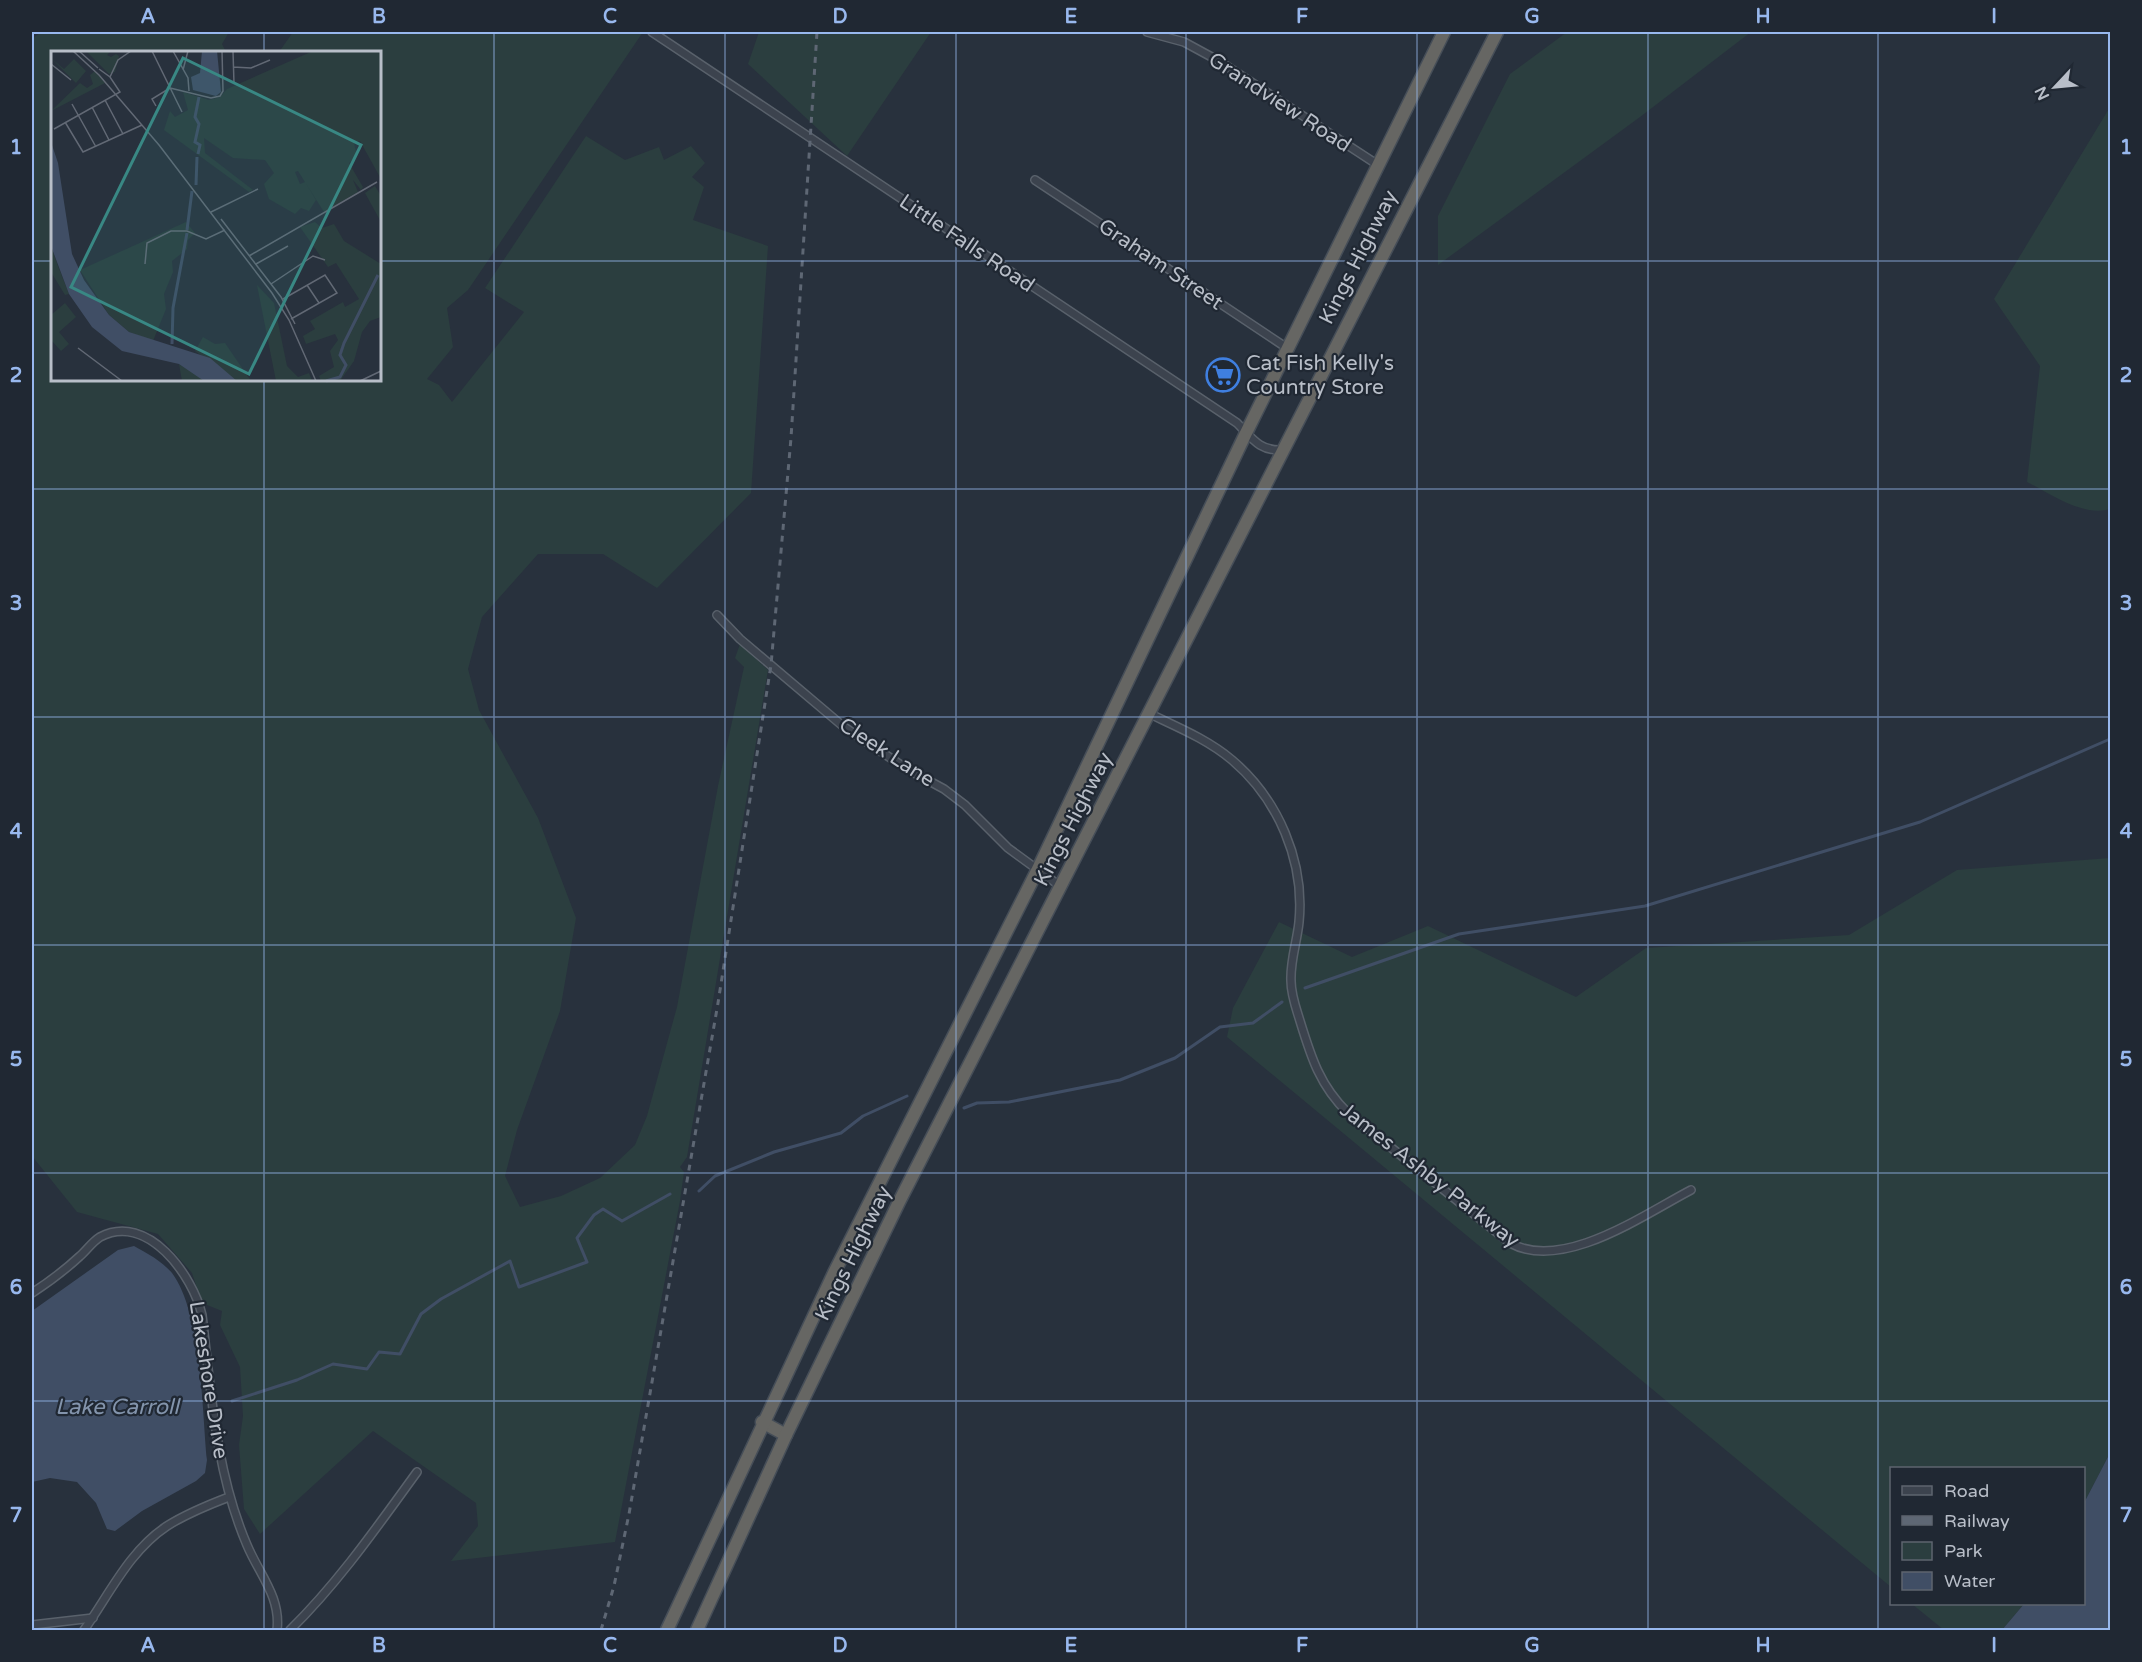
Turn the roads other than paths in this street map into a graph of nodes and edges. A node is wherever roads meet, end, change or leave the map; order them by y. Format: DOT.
graph roads {
  1 [pos="652,32"];
  2 [pos="1146,32"];
  3 [pos="1444,32"];
  4 [pos="1497,32"];
  5 [pos="1378,165"];
  6 [pos="1035,180"];
  7 [pos="1287,348"];
  8 [pos="1246,433"];
  9 [pos="1282,450"];
  10 [pos="717,615"];
  11 [pos="1148,713"];
  12 [pos="1037,871"];
  13 [pos="1060,886"];
  14 [pos="1691,1190"];
  15 [pos="32,1293"];
  16 [pos="762,1422"];
  17 [pos="786,1435"];
  18 [pos="417,1472"];
  19 [pos="230,1497"];
  20 [pos="93,1618"];
  21 [pos="32,1625"];
  22 [pos="84,1630"];
  23 [pos="277,1630"];
  24 [pos="290,1630"];
  25 [pos="667,1630"];
  26 [pos="697,1630"];
  1 -- 8 [label="street, Little Falls Road"];
  2 -- 5 [label="street, Grandview Road"];
  3 -- 5 [label="highway, Kings Highway"];
  4 -- 9 [label="highway, Kings Highway"];
  5 -- 7 [label="highway, Kings Highway"];
  6 -- 7 [label="street, Graham Street"];
  7 -- 8 [label="highway, Kings Highway"];
  8 -- 9 [label="street, Little Falls Road"];
  8 -- 12 [label="highway, Kings Highway"];
  9 -- 11 [label="highway, Kings Highway"];
  10 -- 12 [label="street, Cleek Lane"];
  11 -- 13 [label="highway, Kings Highway"];
  11 -- 14 [label="street, James Ashby Parkway"];
  12 -- 13 [label="street, Cleek Lane"];
  12 -- 16 [label="highway, Kings Highway"];
  13 -- 17 [label="highway, Kings Highway"];
  15 -- 19 [label="street, Lakeshore Drive"];
  16 -- 17 [label="highway"];
  16 -- 25 [label="highway, Kings Highway"];
  17 -- 26 [label="highway, Kings Highway"];
  18 -- 24 [label="street"];
  19 -- 20 [label="street"];
  19 -- 23 [label="street, Lakeshore Drive"];
  20 -- 21 [label="street"];
  20 -- 22 [label="street"];
}
